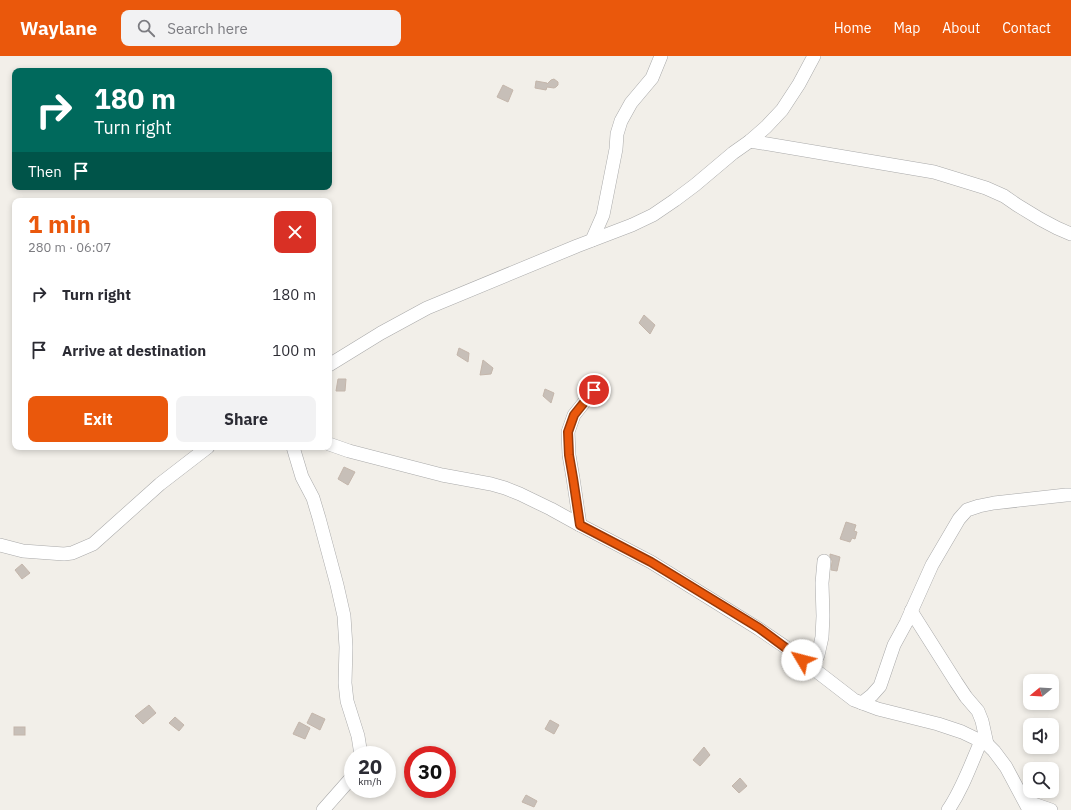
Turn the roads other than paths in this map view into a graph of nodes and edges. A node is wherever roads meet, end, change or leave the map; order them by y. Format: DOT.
graph roads {
  1 [pos="662,56"];
  2 [pos="814,56"];
  3 [pos="750,141"];
  4 [pos="1071,234"];
  5 [pos="592,240"];
  6 [pos="332,363"];
  7 [pos="594,390"];
  8 [pos="332,445"];
  9 [pos="204,450"];
  10 [pos="294,450"];
  11 [pos="1071,482"];
  12 [pos="1068,495"];
  13 [pos="580,525"];
  14 [pos="0,546"];
  15 [pos="824,561"];
  16 [pos="911,611"];
  17 [pos="812,668"];
  18 [pos="862,703"];
  19 [pos="984,743"];
  20 [pos="360,746"];
  21 [pos="344,786"];
  22 [pos="1027,806"];
  23 [pos="323,810"];
  24 [pos="948,810"];
  25 [pos="1051,810"];
  1 -- 5 [label="street"];
  2 -- 3 [label="street"];
  3 -- 4 [label="street"];
  3 -- 5 [label="street"];
  5 -- 6 [label="street"];
  7 -- 13 [label="street"];
  8 -- 13 [label="street"];
  9 -- 14 [label="street"];
  10 -- 20 [label="street"];
  11 -- 12 [label="street"];
  12 -- 16 [label="street"];
  13 -- 17 [label="street"];
  15 -- 17 [label="street"];
  16 -- 18 [label="street"];
  16 -- 19 [label="street"];
  17 -- 18 [label="street"];
  18 -- 19 [label="street"];
  19 -- 22 [label="street"];
  19 -- 24 [label="street"];
  21 -- 23 [label="street"];
  22 -- 25 [label="street"];
}
